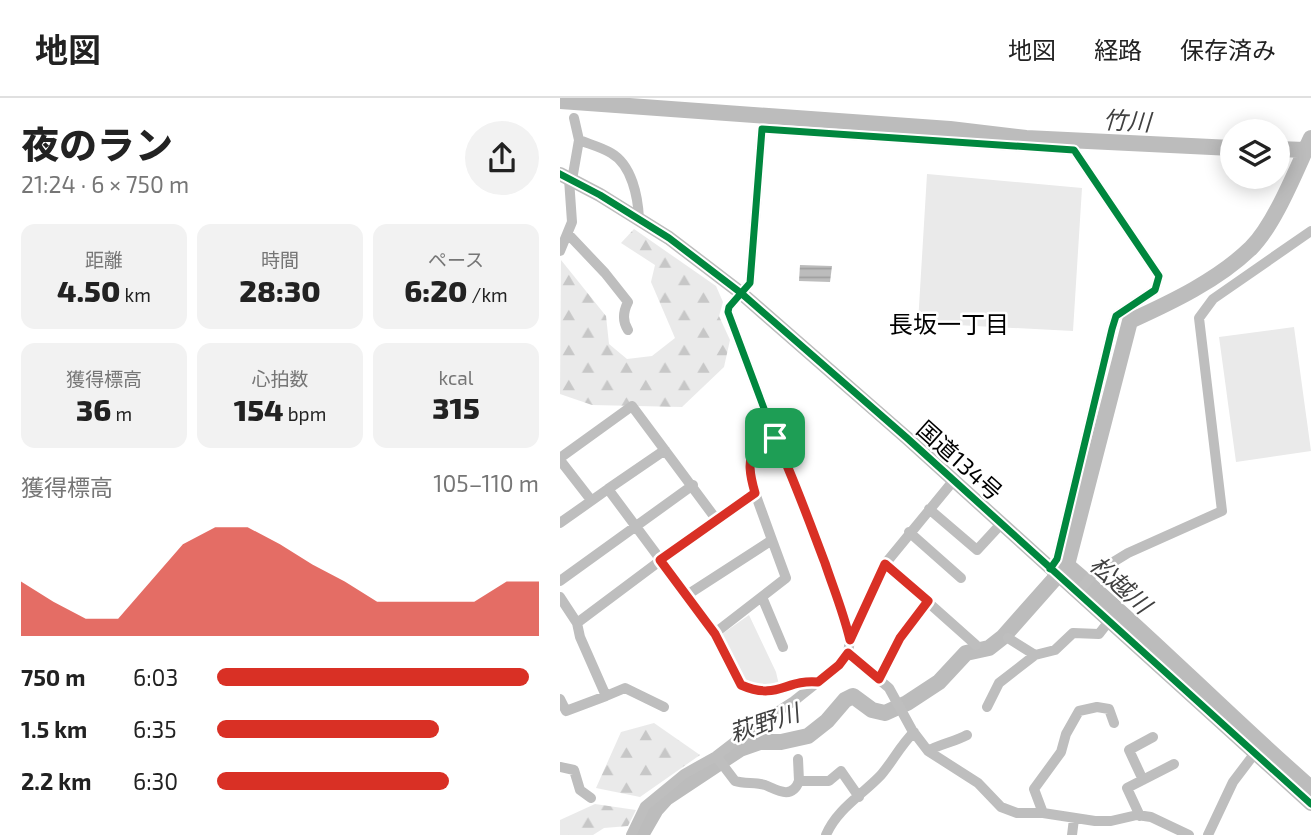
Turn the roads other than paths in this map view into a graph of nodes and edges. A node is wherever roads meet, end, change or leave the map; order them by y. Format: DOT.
graph roads {
  1 [pos="574,118"];
  2 [pos="579,140"];
  3 [pos="567,178"];
  4 [pos="639,219"];
  5 [pos="1311,231"];
  6 [pos="568,234"];
  7 [pos="560,251"];
  8 [pos="741,293"];
  9 [pos="628,330"];
  10 [pos="775,438"];
  11 [pos="666,450"];
  12 [pos="560,459"];
  13 [pos="954,480"];
  14 [pos="693,485"];
  15 [pos="608,489"];
  16 [pos="755,493"];
  17 [pos="592,500"];
  18 [pos="929,509"];
  19 [pos="716,519"];
  20 [pos="560,523"];
  21 [pos="1001,524"];
  22 [pos="635,525"];
  23 [pos="909,532"];
  24 [pos="772,540"];
  25 [pos="660,560"];
  26 [pos="885,564"];
  27 [pos="1055,573"];
  28 [pos="961,578"];
  29 [pos="560,581"];
  30 [pos="1078,593"];
  31 [pos="687,596"];
  32 [pos="560,597"];
  33 [pos="762,597"];
  34 [pos="928,601"];
  35 [pos="1109,621"];
  36 [pos="577,623"];
  37 [pos="715,634"];
  38 [pos="1008,638"];
  39 [pos="850,640"];
  40 [pos="976,645"];
  41 [pos="783,647"];
  42 [pos="848,653"];
  43 [pos="1035,655"];
  44 [pos="879,679"];
  45 [pos="818,682"];
  46 [pos="606,696"];
  47 [pos="560,698"];
  48 [pos="664,707"];
  49 [pos="987,707"];
  50 [pos="1114,723"];
  51 [pos="914,732"];
  52 [pos="967,735"];
  53 [pos="1153,737"];
  54 [pos="928,751"];
  55 [pos="1255,753"];
  56 [pos="798,759"];
  57 [pos="719,762"];
  58 [pos="1174,764"];
  59 [pos="560,767"];
  60 [pos="1143,780"];
  61 [pos="799,781"];
  62 [pos="859,797"];
  63 [pos="591,798"];
  64 [pos="1311,804"];
  65 [pos="1043,813"];
  66 [pos="1140,816"];
  67 [pos="1074,820"];
  68 [pos="631,835"];
  69 [pos="826,835"];
  70 [pos="1072,835"];
  71 [pos="1189,835"];
  72 [pos="1208,835"];
  1 -- 2 [label="street"];
  2 -- 3 [label="street"];
  2 -- 4 [label="street"];
  3 -- 4 [label="highway, 国道134号"];
  3 -- 6 [label="street"];
  4 -- 8 [label="highway, 国道134号"];
  5 -- 30 [label="street"];
  6 -- 7 [label="street"];
  6 -- 9 [label="street"];
  8 -- 10 [label="street"];
  8 -- 13 [label="highway, 国道134号"];
  8 -- 27 [label="street"];
  10 -- 16 [label="street"];
  10 -- 39 [label="street"];
  11 -- 12 [label="street"];
  11 -- 14 [label="street"];
  11 -- 15 [label="street"];
  12 -- 17 [label="street"];
  13 -- 18 [label="street"];
  13 -- 21 [label="highway, 国道134号"];
  14 -- 19 [label="street"];
  14 -- 22 [label="street"];
  15 -- 17 [label="street"];
  15 -- 22 [label="street"];
  16 -- 19 [label="street"];
  16 -- 24 [label="street"];
  17 -- 20 [label="street"];
  18 -- 21 [label="street"];
  18 -- 23 [label="street"];
  19 -- 25 [label="street"];
  21 -- 27 [label="highway, 国道134号"];
  22 -- 25 [label="street"];
  22 -- 29 [label="street"];
  23 -- 26 [label="street"];
  23 -- 28 [label="street"];
  24 -- 31 [label="street"];
  24 -- 33 [label="street"];
  25 -- 31 [label="street"];
  25 -- 36 [label="street"];
  26 -- 34 [label="street"];
  26 -- 39 [label="street"];
  27 -- 30 [label="highway, 国道134号"];
  30 -- 35 [label="highway, 国道134号"];
  31 -- 37 [label="street"];
  32 -- 36 [label="street"];
  33 -- 37 [label="street"];
  33 -- 41 [label="street"];
  34 -- 40 [label="street"];
  34 -- 44 [label="street"];
  35 -- 43 [label="street"];
  35 -- 55 [label="highway, 国道134号"];
  36 -- 46 [label="street"];
  37 -- 45 [label="street"];
  38 -- 43 [label="street"];
  39 -- 42 [label="street"];
  42 -- 44 [label="street"];
  42 -- 45 [label="street"];
  43 -- 49 [label="street"];
  44 -- 51 [label="street"];
  45 -- 57 [label="street"];
  46 -- 47 [label="street"];
  46 -- 48 [label="street"];
  50 -- 65 [label="street"];
  51 -- 54 [label="street"];
  51 -- 62 [label="street"];
  52 -- 54 [label="street"];
  53 -- 60 [label="street"];
  54 -- 65 [label="street"];
  55 -- 64 [label="highway, 国道134号"];
  55 -- 72 [label="street"];
  56 -- 61 [label="street"];
  57 -- 61 [label="street"];
  57 -- 68 [label="street"];
  58 -- 60 [label="street"];
  59 -- 63 [label="street"];
  60 -- 66 [label="street"];
  61 -- 62 [label="street"];
  62 -- 69 [label="street"];
  65 -- 67 [label="street"];
  66 -- 67 [label="street"];
  66 -- 71 [label="street"];
  67 -- 70 [label="street"];
}
